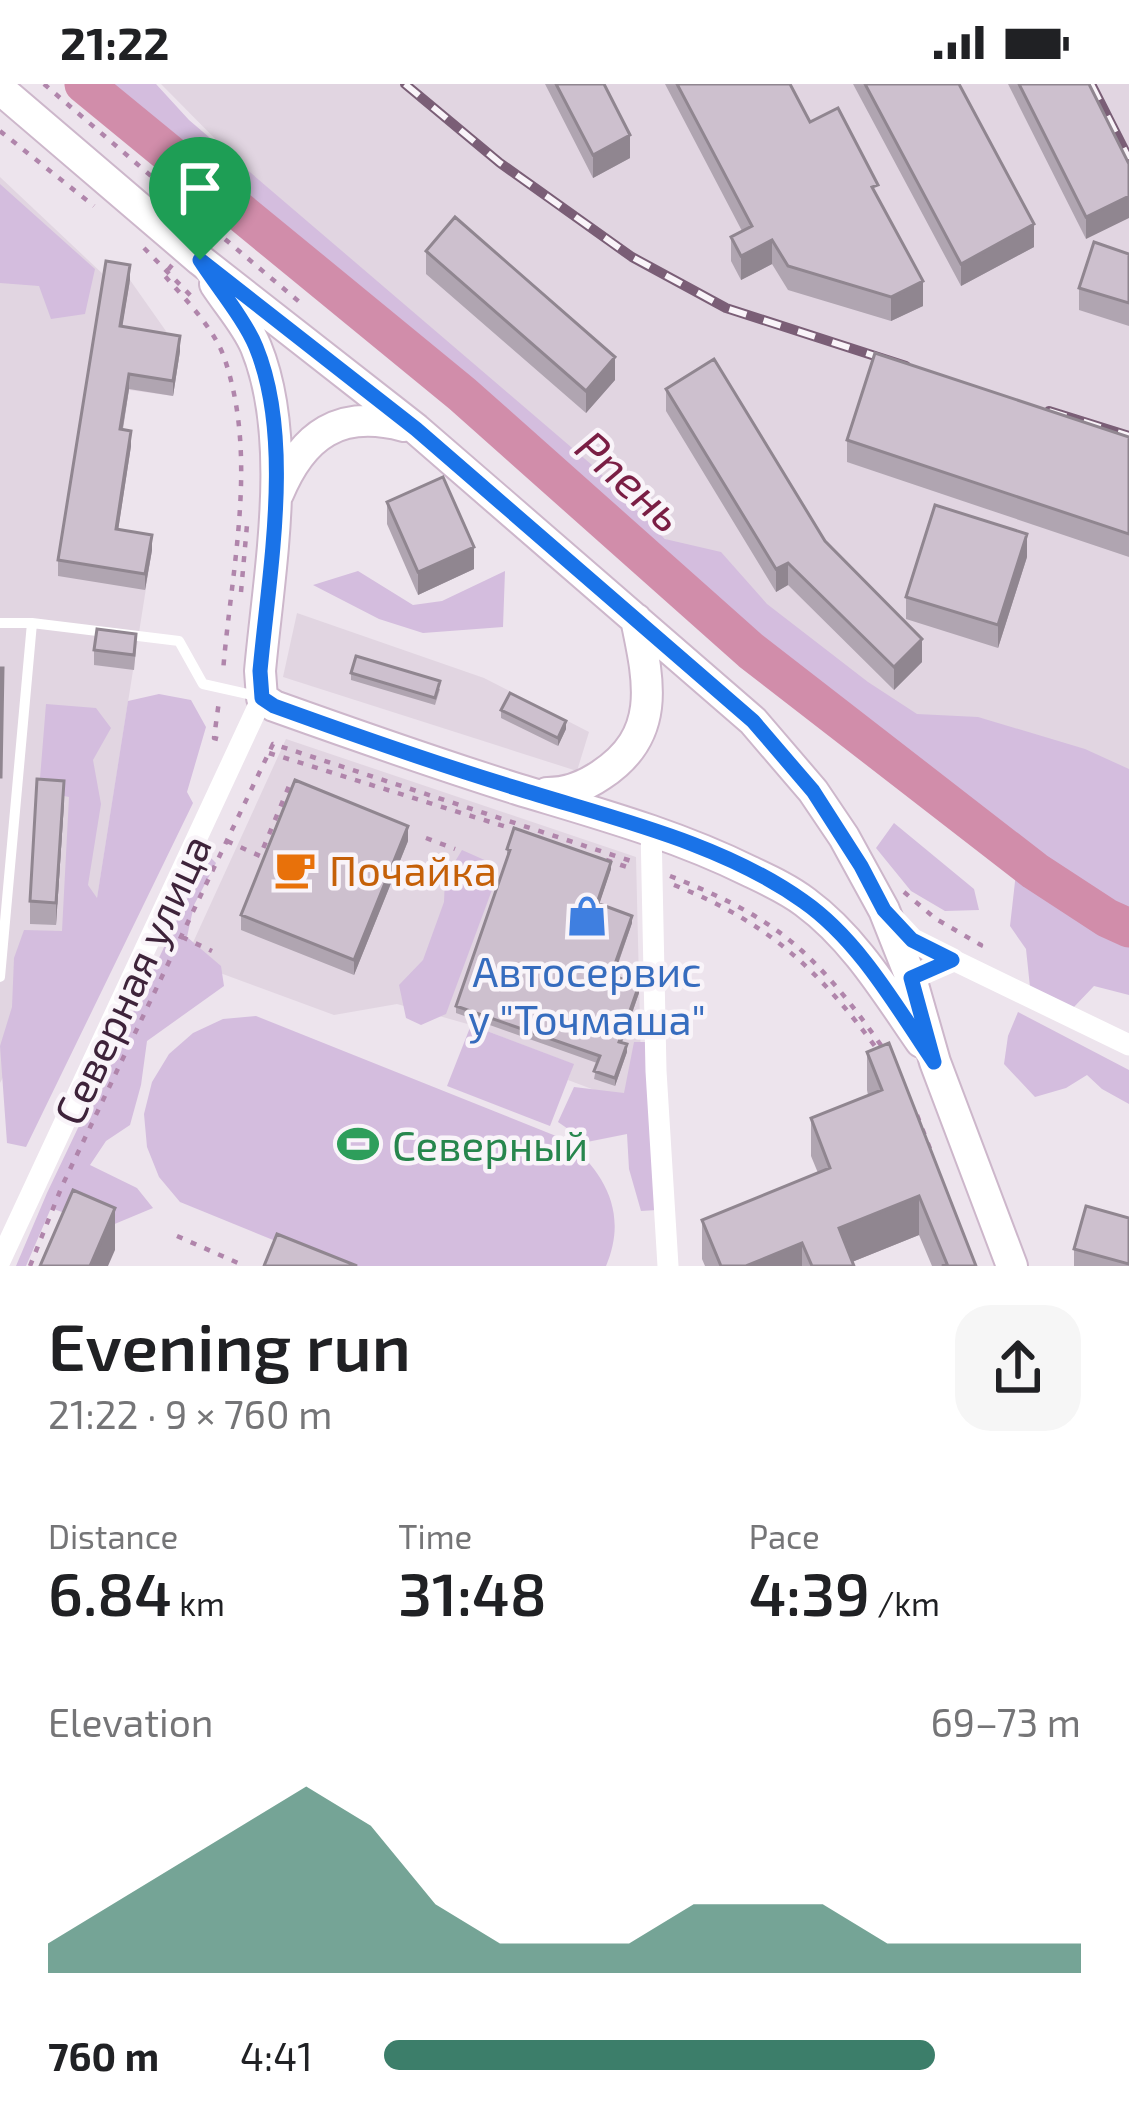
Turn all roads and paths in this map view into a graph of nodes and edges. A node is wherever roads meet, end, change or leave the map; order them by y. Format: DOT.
graph roads {
  1 [pos="44,84"];
  2 [pos="0,89"];
  3 [pos="0,131"];
  4 [pos="106,215"];
  5 [pos="208,224"];
  6 [pos="193,254"];
  7 [pos="152,256"];
  8 [pos="242,395"];
  9 [pos="416,429"];
  10 [pos="248,439"];
  11 [pos="275,503"];
  12 [pos="241,600"];
  13 [pos="636,619"];
  14 [pos="0,623"];
  15 [pos="32,623"];
  16 [pos="223,679"];
  17 [pos="262,698"];
  18 [pos="220,699"];
  19 [pos="224,741"];
  20 [pos="289,786"];
  21 [pos="518,789"];
  22 [pos="650,828"];
  23 [pos="427,838"];
  24 [pos="227,842"];
  25 [pos="455,849"];
  26 [pos="651,872"];
  27 [pos="884,910"];
  28 [pos="182,937"];
  29 [pos="212,951"];
  30 [pos="952,960"];
  31 [pos="0,977"];
  32 [pos="911,978"];
  33 [pos="1129,1045"];
  34 [pos="884,1054"];
  35 [pos="934,1062"];
  36 [pos="908,1104"];
  37 [pos="932,1162"];
  38 [pos="177,1236"];
  39 [pos="0,1261"];
  40 [pos="238,1263"];
  41 [pos="30,1266"];
  42 [pos="668,1266"];
  43 [pos="1012,1266"];
  1 -- 5 [label="path"];
  2 -- 6 [label="main road"];
  3 -- 4 [label="path"];
  6 -- 9 [label="main road"];
  6 -- 11 [label="main road"];
  6 -- 16 [label="path"];
  7 -- 8 [label="path"];
  9 -- 11 [label="main road"];
  9 -- 13 [label="main road"];
  10 -- 12 [label="path"];
  11 -- 17 [label="main road"];
  13 -- 21 [label="main road"];
  13 -- 27 [label="main road"];
  14 -- 15 [label="lane"];
  15 -- 17 [label="lane"];
  15 -- 31 [label="lane"];
  17 -- 21 [label="main road"];
  17 -- 39 [label="street, Северная улица"];
  18 -- 19 [label="path"];
  20 -- 24 [label="path"];
  21 -- 22 [label="main road"];
  22 -- 26 [label="street"];
  22 -- 35 [label="main road"];
  23 -- 25 [label="path"];
  24 -- 26 [label="path"];
  24 -- 28 [label="path"];
  26 -- 34 [label="path"];
  26 -- 42 [label="street"];
  27 -- 30 [label="street"];
  27 -- 32 [label="main road"];
  28 -- 29 [label="path"];
  28 -- 41 [label="path"];
  30 -- 32 [label="street"];
  30 -- 33 [label="street"];
  32 -- 35 [label="main road"];
  35 -- 43 [label="main road"];
  36 -- 37 [label="path"];
  38 -- 40 [label="path"];
}
